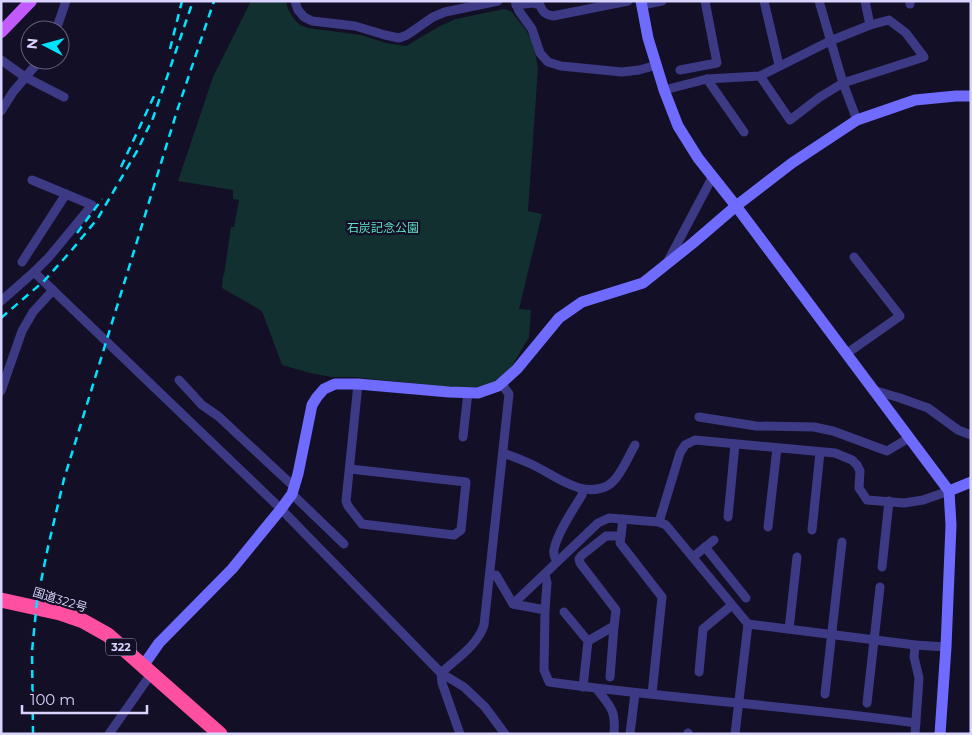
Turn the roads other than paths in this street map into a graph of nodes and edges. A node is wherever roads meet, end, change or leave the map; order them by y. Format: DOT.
graph roads {
  1 [pos="31,1"];
  2 [pos="66,1"];
  3 [pos="295,1"];
  4 [pos="498,1"];
  5 [pos="628,1"];
  6 [pos="660,1"];
  7 [pos="705,1"];
  8 [pos="764,1"];
  9 [pos="819,1"];
  10 [pos="865,1"];
  11 [pos="516,3"];
  12 [pos="540,3"];
  13 [pos="641,3"];
  14 [pos="59,20"];
  15 [pos="870,25"];
  16 [pos="1,32"];
  17 [pos="830,42"];
  18 [pos="1,60"];
  19 [pos="779,65"];
  20 [pos="657,66"];
  21 [pos="31,70"];
  22 [pos="680,70"];
  23 [pos="760,76"];
  24 [pos="25,77"];
  25 [pos="707,79"];
  26 [pos="843,83"];
  27 [pos="664,90"];
  28 [pos="971,96"];
  29 [pos="64,97"];
  30 [pos="1,111"];
  31 [pos="857,120"];
  32 [pos="744,132"];
  33 [pos="713,176"];
  34 [pos="32,180"];
  35 [pos="66,194"];
  36 [pos="736,206"];
  37 [pos="854,256"];
  38 [pos="22,262"];
  39 [pos="667,264"];
  40 [pos="34,272"];
  41 [pos="53,290"];
  42 [pos="1,301"];
  43 [pos="846,354"];
  44 [pos="179,380"];
  45 [pos="501,383"];
  46 [pos="358,384"];
  47 [pos="2,385"];
  48 [pos="873,390"];
  49 [pos="468,392"];
  50 [pos="699,417"];
  51 [pos="971,435"];
  52 [pos="463,437"];
  53 [pos="909,438"];
  54 [pos="735,444"];
  55 [pos="635,445"];
  56 [pos="777,448"];
  57 [pos="820,452"];
  58 [pos="503,453"];
  59 [pos="350,469"];
  60 [pos="971,482"];
  61 [pos="583,489"];
  62 [pos="293,490"];
  63 [pos="949,491"];
  64 [pos="889,501"];
  65 [pos="282,508"];
  66 [pos="728,517"];
  67 [pos="623,519"];
  68 [pos="659,522"];
  69 [pos="768,527"];
  70 [pos="812,530"];
  71 [pos="621,536"];
  72 [pos="714,540"];
  73 [pos="842,542"];
  74 [pos="344,544"];
  75 [pos="705,547"];
  76 [pos="693,557"];
  77 [pos="797,557"];
  78 [pos="557,562"];
  79 [pos="882,567"];
  80 [pos="544,574"];
  81 [pos="490,575"];
  82 [pos="880,587"];
  83 [pos="746,598"];
  84 [pos="1,600"];
  85 [pos="513,604"];
  86 [pos="732,605"];
  87 [pos="546,610"];
  88 [pos="564,612"];
  89 [pos="748,624"];
  90 [pos="614,626"];
  91 [pos="789,629"];
  92 [pos="832,634"];
  93 [pos="874,640"];
  94 [pos="588,641"];
  95 [pos="915,645"];
  96 [pos="946,647"];
  97 [pos="147,670"];
  98 [pos="699,672"];
  99 [pos="441,673"];
  100 [pos="610,677"];
  101 [pos="583,687"];
  102 [pos="597,689"];
  103 [pos="635,693"];
  104 [pos="652,694"];
  105 [pos="825,694"];
  106 [pos="738,703"];
  107 [pos="867,703"];
  108 [pos="916,723"];
  109 [pos="109,734"];
  110 [pos="220,734"];
  111 [pos="460,734"];
  112 [pos="504,734"];
  113 [pos="614,734"];
  114 [pos="630,734"];
  115 [pos="735,734"];
  116 [pos="915,734"];
  117 [pos="940,734"];
  1 -- 16 [label="main road"];
  2 -- 14 [label="street"];
  3 -- 4 [label="street"];
  5 -- 12 [label="street"];
  6 -- 13 [label="street"];
  7 -- 22 [label="street"];
  8 -- 19 [label="street"];
  9 -- 17 [label="street"];
  10 -- 15 [label="street"];
  11 -- 12 [label="street"];
  11 -- 20 [label="street"];
  13 -- 20 [label="street"];
  15 -- 17 [label="street"];
  15 -- 26 [label="street"];
  17 -- 19 [label="street"];
  17 -- 26 [label="street"];
  18 -- 24 [label="street"];
  19 -- 23 [label="street"];
  20 -- 27 [label="street"];
  21 -- 24 [label="street"];
  23 -- 25 [label="street"];
  23 -- 26 [label="street"];
  24 -- 29 [label="street"];
  24 -- 30 [label="street"];
  25 -- 27 [label="street"];
  25 -- 32 [label="street"];
  26 -- 31 [label="street"];
  27 -- 33 [label="street"];
  28 -- 31 [label="street"];
  31 -- 36 [label="street"];
  33 -- 36 [label="street"];
  33 -- 39 [label="street"];
  34 -- 35 [label="street"];
  35 -- 38 [label="street"];
  35 -- 40 [label="street"];
  36 -- 39 [label="street"];
  36 -- 43 [label="street"];
  37 -- 43 [label="street"];
  39 -- 45 [label="street"];
  40 -- 41 [label="street"];
  40 -- 42 [label="street"];
  41 -- 47 [label="street"];
  41 -- 65 [label="street"];
  43 -- 48 [label="street"];
  44 -- 62 [label="street"];
  45 -- 49 [label="street"];
  45 -- 58 [label="street"];
  46 -- 49 [label="street"];
  46 -- 59 [label="street"];
  46 -- 62 [label="street"];
  48 -- 51 [label="street"];
  48 -- 53 [label="street"];
  49 -- 52 [label="street"];
  50 -- 53 [label="street"];
  53 -- 63 [label="street"];
  54 -- 56 [label="street"];
  54 -- 66 [label="street"];
  54 -- 68 [label="street"];
  55 -- 61 [label="street"];
  56 -- 57 [label="street"];
  56 -- 69 [label="street"];
  57 -- 64 [label="street"];
  57 -- 70 [label="street"];
  58 -- 61 [label="street"];
  58 -- 81 [label="street"];
  59 -- 59 [label="street"];
  60 -- 63 [label="street"];
  61 -- 78 [label="street"];
  62 -- 65 [label="street"];
  62 -- 74 [label="street"];
  63 -- 64 [label="street"];
  63 -- 96 [label="street"];
  64 -- 79 [label="street"];
  65 -- 97 [label="street"];
  65 -- 99 [label="street"];
  67 -- 68 [label="street"];
  67 -- 71 [label="street"];
  67 -- 78 [label="street"];
  68 -- 76 [label="street"];
  71 -- 90 [label="street"];
  71 -- 104 [label="street"];
  72 -- 75 [label="street"];
  73 -- 92 [label="street"];
  75 -- 76 [label="street"];
  75 -- 83 [label="street"];
  76 -- 86 [label="street"];
  77 -- 91 [label="street"];
  78 -- 80 [label="street"];
  80 -- 85 [label="street"];
  80 -- 87 [label="street"];
  81 -- 85 [label="street"];
  81 -- 99 [label="street"];
  82 -- 93 [label="street"];
  84 -- 97 [label="highway, 国道322号 / 322"];
  85 -- 87 [label="street"];
  86 -- 89 [label="street"];
  86 -- 98 [label="street"];
  87 -- 101 [label="street"];
  88 -- 94 [label="street"];
  89 -- 91 [label="street"];
  89 -- 106 [label="street"];
  90 -- 94 [label="street"];
  90 -- 100 [label="street"];
  91 -- 92 [label="street"];
  92 -- 93 [label="street"];
  92 -- 105 [label="street"];
  93 -- 95 [label="street"];
  93 -- 107 [label="street"];
  94 -- 101 [label="street"];
  95 -- 96 [label="street"];
  95 -- 108 [label="street"];
  96 -- 117 [label="street"];
  97 -- 109 [label="street"];
  97 -- 110 [label="highway, 国道322号 / 322"];
  99 -- 111 [label="street"];
  99 -- 112 [label="street"];
  101 -- 102 [label="street"];
  102 -- 103 [label="street"];
  102 -- 113 [label="street"];
  103 -- 104 [label="street"];
  103 -- 114 [label="street"];
  104 -- 106 [label="street"];
  106 -- 108 [label="street"];
  106 -- 115 [label="street"];
  108 -- 116 [label="street"];
}
